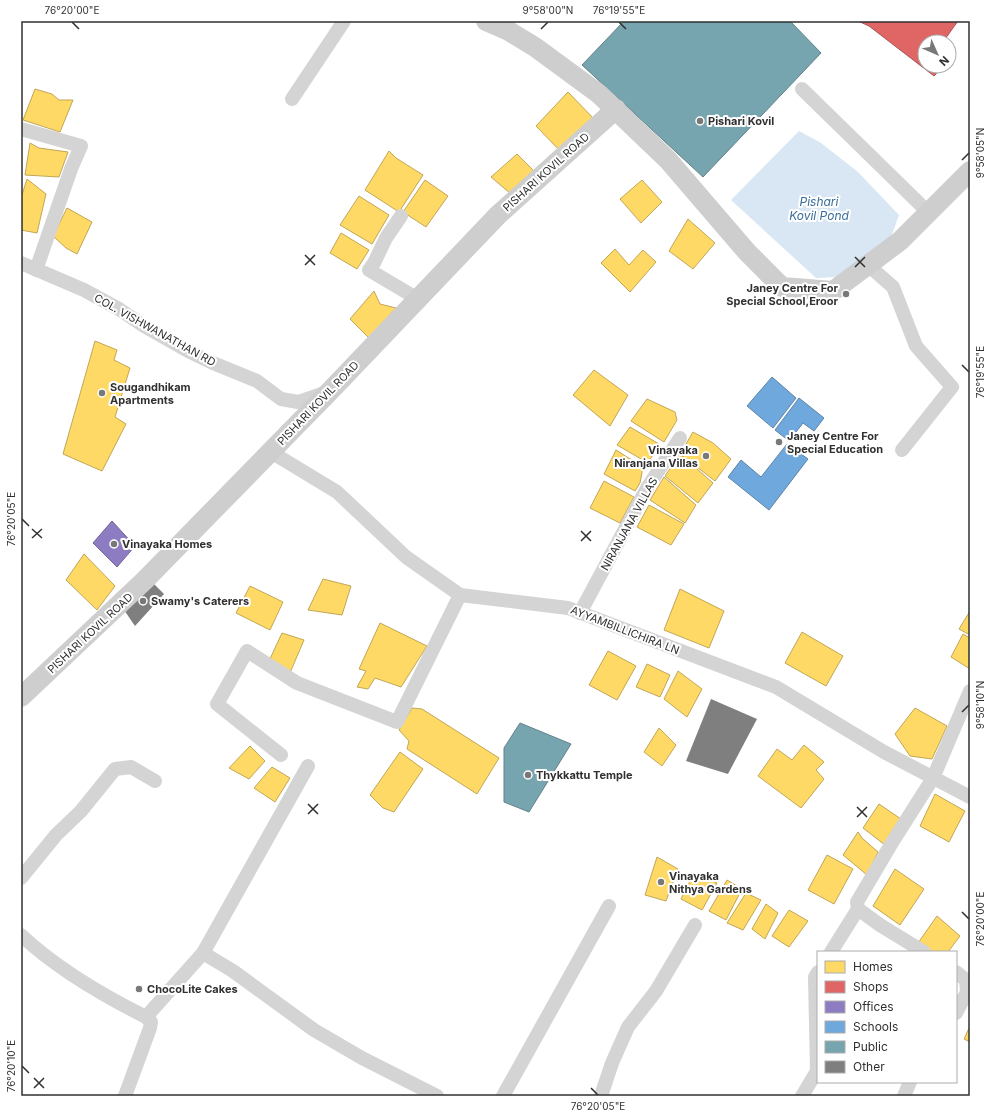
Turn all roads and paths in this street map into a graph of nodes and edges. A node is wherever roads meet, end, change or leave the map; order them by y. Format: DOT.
graph roads {
  1 [pos="344,21"];
  2 [pos="486,21"];
  3 [pos="802,89"];
  4 [pos="292,99"];
  5 [pos="616,109"];
  6 [pos="21,128"];
  7 [pos="970,171"];
  8 [pos="929,213"];
  9 [pos="401,216"];
  10 [pos="21,263"];
  11 [pos="868,265"];
  12 [pos="36,270"];
  13 [pos="418,299"];
  14 [pos="331,390"];
  15 [pos="680,438"];
  16 [pos="902,450"];
  17 [pos="271,452"];
  18 [pos="460,595"];
  19 [pos="580,613"];
  20 [pos="970,691"];
  21 [pos="21,697"];
  22 [pos="280,755"];
  23 [pos="308,766"];
  24 [pos="933,778"];
  25 [pos="155,781"];
  26 [pos="970,797"];
  27 [pos="21,878"];
  28 [pos="609,906"];
  29 [pos="858,909"];
  30 [pos="695,925"];
  31 [pos="21,935"];
  32 [pos="832,951"];
  33 [pos="922,951"];
  34 [pos="203,953"];
  35 [pos="957,973"];
  36 [pos="817,974"];
  37 [pos="957,1011"];
  38 [pos="146,1018"];
  39 [pos="817,1071"];
  40 [pos="817,1071"];
  41 [pos="910,1083"];
  42 [pos="124,1096"];
  43 [pos="437,1096"];
  44 [pos="503,1096"];
  45 [pos="601,1096"];
  46 [pos="802,1096"];
  47 [pos="904,1096"];
  1 -- 4 [label="street"];
  2 -- 5 [label="street"];
  3 -- 8 [label="street"];
  5 -- 11 [label="street"];
  5 -- 13 [label="street, PISHARI KOVIL ROAD"];
  6 -- 12 [label="street"];
  7 -- 8 [label="street"];
  8 -- 11 [label="street"];
  9 -- 13 [label="street"];
  10 -- 12 [label="street, COL. VISHWANATHAN RD"];
  11 -- 16 [label="street"];
  12 -- 14 [label="street, COL. VISHWANATHAN RD"];
  13 -- 14 [label="street, PISHARI KOVIL ROAD"];
  14 -- 17 [label="street, PISHARI KOVIL ROAD"];
  15 -- 19 [label="street, NIRANJANA VILLAS"];
  17 -- 18 [label="street, AYYAMBILLICHIRA LN"];
  17 -- 21 [label="street, PISHARI KOVIL ROAD"];
  18 -- 19 [label="street, AYYAMBILLICHIRA LN"];
  18 -- 22 [label="street"];
  19 -- 24 [label="street, AYYAMBILLICHIRA LN"];
  20 -- 24 [label="street"];
  23 -- 34 [label="street"];
  24 -- 26 [label="street, AYYAMBILLICHIRA LN"];
  24 -- 29 [label="street"];
  25 -- 27 [label="street"];
  28 -- 44 [label="street"];
  29 -- 32 [label="street"];
  29 -- 33 [label="street"];
  30 -- 45 [label="street"];
  31 -- 38 [label="street"];
  34 -- 38 [label="street"];
  34 -- 43 [label="street"];
  35 -- 37 [label="street"];
  36 -- 40 [label="street"];
  38 -- 42 [label="street"];
  39 -- 46 [label="street"];
  41 -- 47 [label="street"];
}
